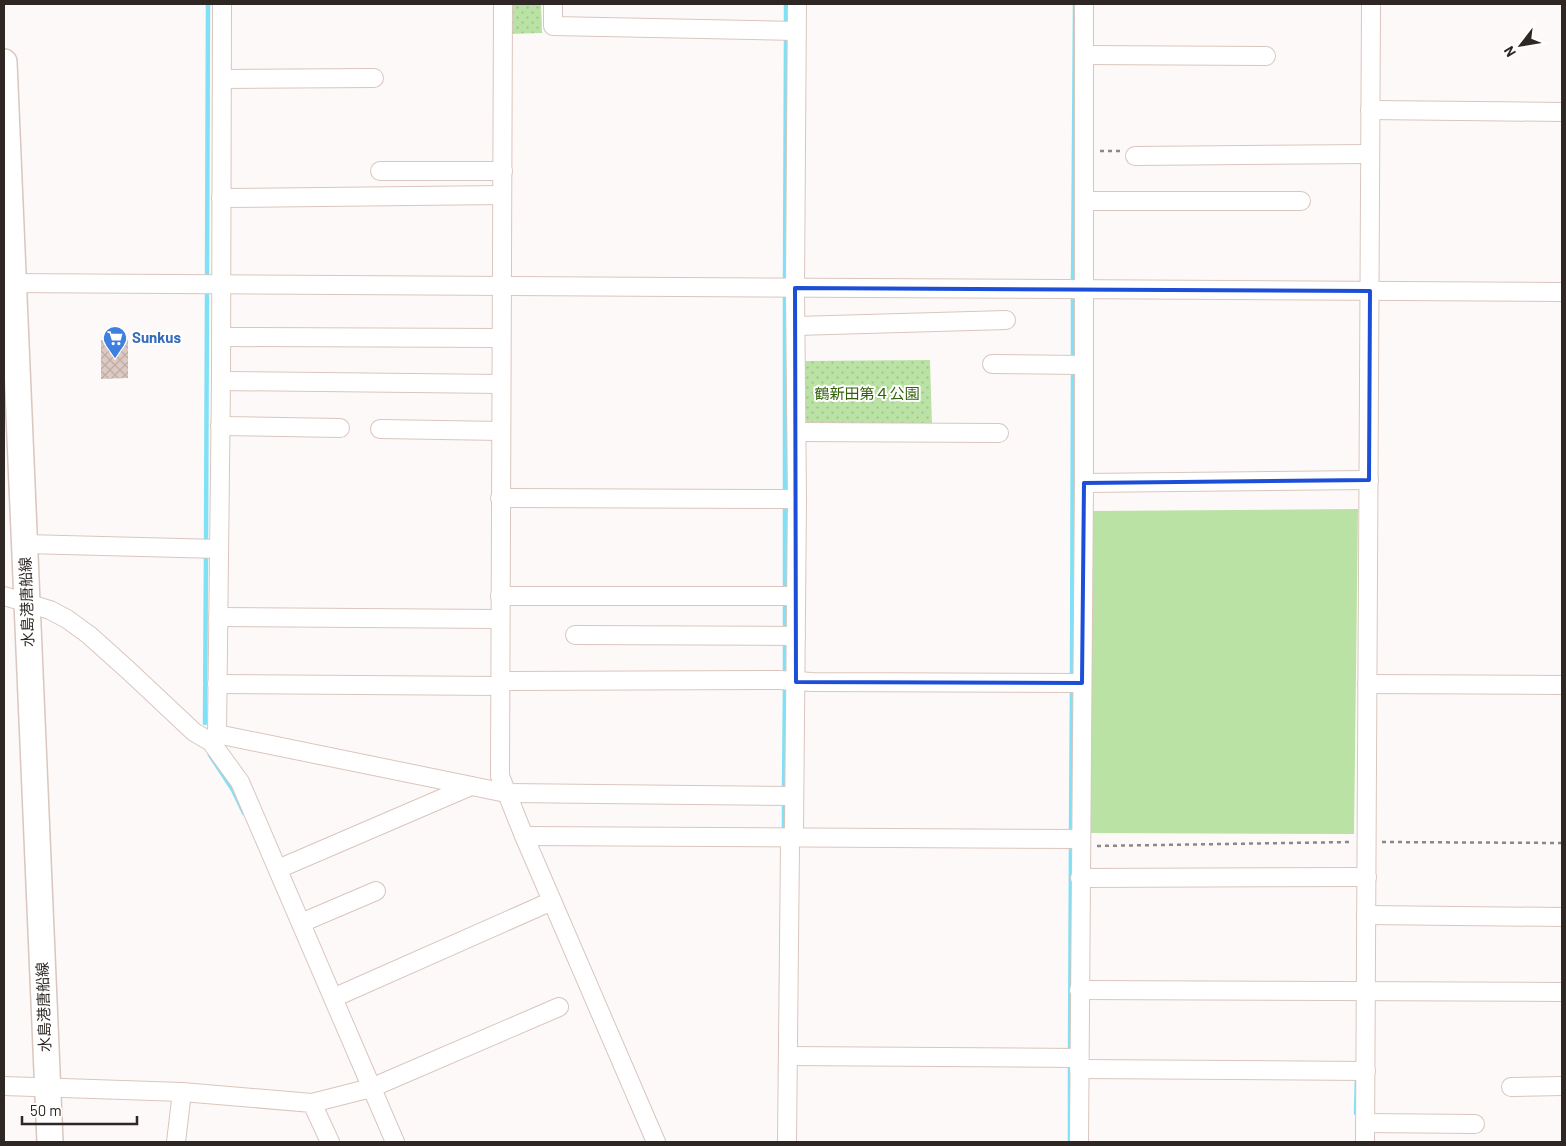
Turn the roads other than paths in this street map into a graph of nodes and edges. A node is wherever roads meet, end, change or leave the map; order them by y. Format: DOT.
graph roads {
  1 [pos="222,4"];
  2 [pos="503,4"];
  3 [pos="553,4"];
  4 [pos="797,4"];
  5 [pos="1084,4"];
  6 [pos="1371,4"];
  7 [pos="789,30"];
  8 [pos="1084,55"];
  9 [pos="1266,56"];
  10 [pos="4,62"];
  11 [pos="374,78"];
  12 [pos="222,79"];
  13 [pos="1370,110"];
  14 [pos="1562,112"];
  15 [pos="1365,154"];
  16 [pos="1135,156"];
  17 [pos="380,171"];
  18 [pos="503,171"];
  19 [pos="502,195"];
  20 [pos="221,198"];
  21 [pos="1084,201"];
  22 [pos="1301,201"];
  23 [pos="9,283"];
  24 [pos="213,285"];
  25 [pos="501,286"];
  26 [pos="788,288"];
  27 [pos="1075,290"];
  28 [pos="1364,291"];
  29 [pos="1562,292"];
  30 [pos="1006,320"];
  31 [pos="796,326"];
  32 [pos="221,337"];
  33 [pos="501,338"];
  34 [pos="992,364"];
  35 [pos="1076,365"];
  36 [pos="221,381"];
  37 [pos="501,384"];
  38 [pos="220,426"];
  39 [pos="340,428"];
  40 [pos="380,429"];
  41 [pos="501,432"];
  42 [pos="797,432"];
  43 [pos="999,433"];
  44 [pos="1363,480"];
  45 [pos="1084,483"];
  46 [pos="500,498"];
  47 [pos="789,499"];
  48 [pos="25,544"];
  49 [pos="210,549"];
  50 [pos="500,596"];
  51 [pos="789,596"];
  52 [pos="15,600"];
  53 [pos="218,617"];
  54 [pos="500,619"];
  55 [pos="575,635"];
  56 [pos="789,636"];
  57 [pos="788,681"];
  58 [pos="1075,683"];
  59 [pos="218,684"];
  60 [pos="500,684"];
  61 [pos="1368,684"];
  62 [pos="1562,685"];
  63 [pos="214,738"];
  64 [pos="471,786"];
  65 [pos="506,793"];
  66 [pos="788,796"];
  67 [pos="524,836"];
  68 [pos="787,836"];
  69 [pos="1076,841"];
  70 [pos="278,869"];
  71 [pos="1361,877"];
  72 [pos="1080,878"];
  73 [pos="376,891"];
  74 [pos="552,901"];
  75 [pos="1366,914"];
  76 [pos="1562,917"];
  77 [pos="301,923"];
  78 [pos="1079,990"];
  79 [pos="1361,991"];
  80 [pos="1562,992"];
  81 [pos="333,998"];
  82 [pos="559,1007"];
  83 [pos="788,1056"];
  84 [pos="1075,1061"];
  85 [pos="1360,1070"];
  86 [pos="4,1086"];
  87 [pos="1562,1086"];
  88 [pos="1511,1087"];
  89 [pos="48,1089"];
  90 [pos="366,1089"];
  91 [pos="182,1092"];
  92 [pos="312,1102"];
  93 [pos="1365,1123"];
  94 [pos="1475,1124"];
  95 [pos="50,1142"];
  96 [pos="176,1142"];
  97 [pos="330,1142"];
  98 [pos="395,1142"];
  99 [pos="656,1142"];
  100 [pos="787,1142"];
  101 [pos="1079,1142"];
  102 [pos="1365,1142"];
  1 -- 12 [label="street"];
  2 -- 18 [label="street"];
  3 -- 7 [label="street"];
  4 -- 7 [label="street"];
  5 -- 8 [label="street"];
  6 -- 13 [label="street"];
  7 -- 26 [label="street"];
  8 -- 9 [label="street"];
  8 -- 21 [label="street"];
  10 -- 23 [label="main road, 水島港唐船線"];
  11 -- 12 [label="street"];
  12 -- 20 [label="street"];
  13 -- 14 [label="street"];
  13 -- 15 [label="street"];
  15 -- 16 [label="street"];
  15 -- 28 [label="street"];
  17 -- 18 [label="street"];
  18 -- 19 [label="street"];
  19 -- 20 [label="street"];
  19 -- 25 [label="street"];
  20 -- 24 [label="street"];
  21 -- 22 [label="street"];
  21 -- 27 [label="street"];
  23 -- 24 [label="street"];
  23 -- 48 [label="main road, 水島港唐船線"];
  24 -- 25 [label="street"];
  24 -- 32 [label="street"];
  25 -- 26 [label="street"];
  25 -- 33 [label="street"];
  26 -- 27 [label="street"];
  26 -- 31 [label="street"];
  27 -- 28 [label="street"];
  27 -- 35 [label="street"];
  28 -- 29 [label="street"];
  28 -- 44 [label="street"];
  30 -- 31 [label="street"];
  31 -- 42 [label="street"];
  32 -- 33 [label="street"];
  32 -- 36 [label="street"];
  33 -- 37 [label="street"];
  34 -- 35 [label="street"];
  35 -- 45 [label="street"];
  36 -- 37 [label="street"];
  36 -- 38 [label="street"];
  37 -- 41 [label="street"];
  38 -- 39 [label="street"];
  38 -- 49 [label="street"];
  40 -- 41 [label="street"];
  41 -- 46 [label="street"];
  42 -- 43 [label="street"];
  42 -- 47 [label="street"];
  44 -- 45 [label="street"];
  44 -- 61 [label="street"];
  45 -- 58 [label="street"];
  46 -- 47 [label="street"];
  46 -- 50 [label="street"];
  47 -- 51 [label="street"];
  48 -- 49 [label="street"];
  48 -- 52 [label="main road, 水島港唐船線"];
  49 -- 53 [label="street"];
  50 -- 51 [label="street"];
  50 -- 54 [label="street"];
  51 -- 56 [label="street"];
  52 -- 63 [label="street"];
  52 -- 89 [label="main road, 水島港唐船線"];
  53 -- 54 [label="street"];
  53 -- 59 [label="street"];
  54 -- 60 [label="street"];
  55 -- 56 [label="street"];
  56 -- 57 [label="street"];
  57 -- 58 [label="street"];
  57 -- 60 [label="street"];
  57 -- 66 [label="street"];
  58 -- 69 [label="street"];
  59 -- 60 [label="street"];
  59 -- 63 [label="street"];
  60 -- 65 [label="street"];
  61 -- 62 [label="street"];
  61 -- 71 [label="street"];
  63 -- 64 [label="street"];
  63 -- 70 [label="street"];
  64 -- 65 [label="street"];
  64 -- 70 [label="street"];
  65 -- 66 [label="street"];
  65 -- 67 [label="street"];
  66 -- 68 [label="street"];
  67 -- 68 [label="street"];
  67 -- 74 [label="street"];
  68 -- 69 [label="street"];
  68 -- 83 [label="street"];
  69 -- 72 [label="street"];
  70 -- 77 [label="street"];
  71 -- 72 [label="street"];
  71 -- 75 [label="street"];
  72 -- 78 [label="street"];
  73 -- 77 [label="street"];
  74 -- 81 [label="street"];
  74 -- 99 [label="street"];
  75 -- 76 [label="street"];
  75 -- 79 [label="street"];
  77 -- 81 [label="street"];
  78 -- 79 [label="street"];
  78 -- 84 [label="street"];
  79 -- 80 [label="street"];
  79 -- 85 [label="street"];
  81 -- 90 [label="street"];
  82 -- 90 [label="street"];
  83 -- 84 [label="street"];
  83 -- 100 [label="street"];
  84 -- 85 [label="street"];
  84 -- 101 [label="street"];
  85 -- 93 [label="street"];
  86 -- 89 [label="street"];
  87 -- 88 [label="street"];
  89 -- 91 [label="street"];
  89 -- 95 [label="main road, 水島港唐船線"];
  90 -- 92 [label="street"];
  90 -- 98 [label="street"];
  91 -- 92 [label="street"];
  91 -- 96 [label="street"];
  92 -- 97 [label="street"];
  93 -- 94 [label="street"];
  93 -- 102 [label="street"];
}
